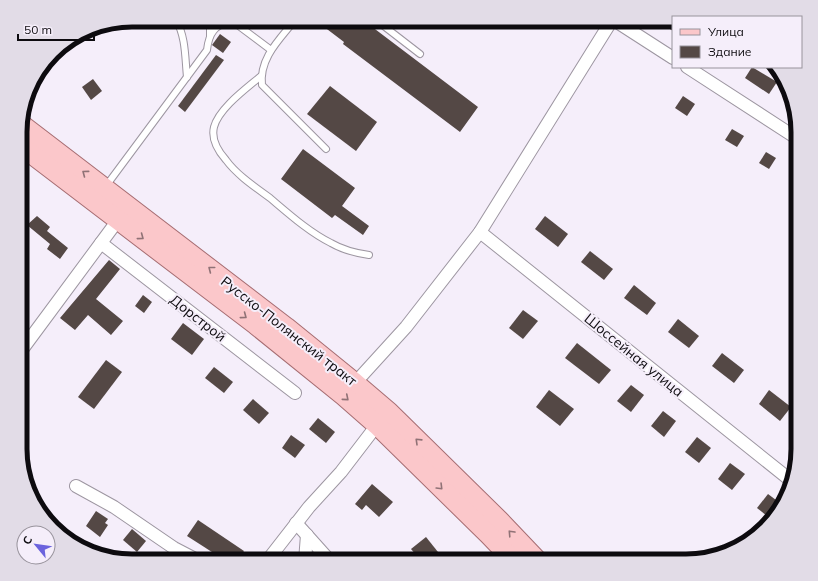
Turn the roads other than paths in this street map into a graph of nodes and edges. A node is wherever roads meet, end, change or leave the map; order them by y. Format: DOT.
graph roads {
  1 [pos="210,27"];
  2 [pos="216,27"];
  3 [pos="241,27"];
  4 [pos="290,27"];
  5 [pos="385,27"];
  6 [pos="609,27"];
  7 [pos="624,27"];
  8 [pos="181,29"];
  9 [pos="210,36"];
  10 [pos="272,50"];
  11 [pos="420,54"];
  12 [pos="672,57"];
  13 [pos="689,68"];
  14 [pos="262,76"];
  15 [pos="187,77"];
  16 [pos="27,129"];
  17 [pos="791,134"];
  18 [pos="326,149"];
  19 [pos="27,151"];
  20 [pos="105,188"];
  21 [pos="118,220"];
  22 [pos="480,232"];
  23 [pos="101,244"];
  24 [pos="369,255"];
  25 [pos="27,343"];
  26 [pos="355,383"];
  27 [pos="295,393"];
  28 [pos="378,425"];
  29 [pos="787,477"];
  30 [pos="76,486"];
  31 [pos="296,523"];
  32 [pos="307,535"];
  33 [pos="186,554"];
  34 [pos="273,554"];
  35 [pos="306,554"];
  36 [pos="324,554"];
  37 [pos="507,554"];
  38 [pos="531,554"];
  1 -- 9 [label="lane"];
  2 -- 9 [label="lane"];
  3 -- 10 [label="lane"];
  4 -- 10 [label="lane"];
  5 -- 11 [label="lane"];
  6 -- 22 [label="street"];
  7 -- 12 [label="street"];
  8 -- 15 [label="lane"];
  9 -- 15 [label="lane"];
  10 -- 14 [label="lane"];
  13 -- 17 [label="street"];
  14 -- 18 [label="lane"];
  14 -- 24 [label="lane"];
  15 -- 20 [label="lane"];
  20 -- 16 [label="main road, Русско-Полянский тракт, one-way"];
  19 -- 21 [label="main road, Русско-Полянский тракт"];
  26 -- 20 [label="main road, Русско-Полянский тракт, one-way"];
  21 -- 23 [label="street"];
  21 -- 28 [label="main road, Русско-Полянский тракт, one-way"];
  22 -- 26 [label="street"];
  22 -- 29 [label="street, Шоссейная улица"];
  23 -- 25 [label="street"];
  23 -- 27 [label="street, Дорстрой"];
  38 -- 26 [label="main road, Русско-Полянский тракт, one-way"];
  28 -- 31 [label="street"];
  28 -- 37 [label="main road, Русско-Полянский тракт, one-way"];
  30 -- 33 [label="street"];
  31 -- 32 [label="street"];
  31 -- 34 [label="street"];
  32 -- 35 [label="street"];
  32 -- 36 [label="street"];
}
